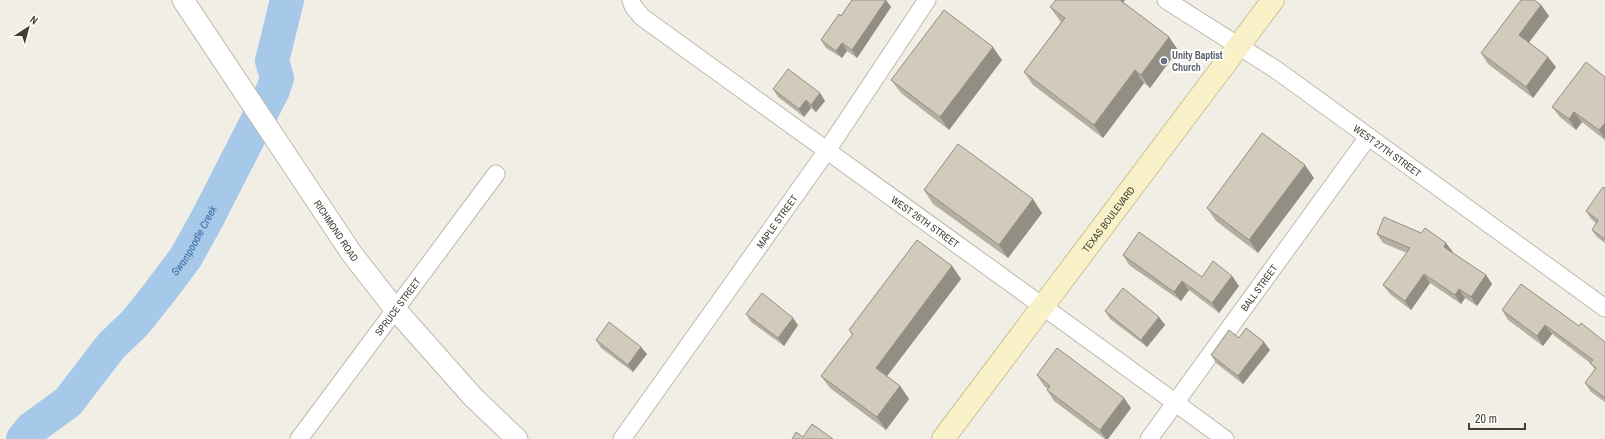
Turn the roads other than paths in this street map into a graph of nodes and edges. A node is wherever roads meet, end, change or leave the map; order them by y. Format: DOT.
graph roads {
  1 [pos="183,0"];
  2 [pos="632,0"];
  3 [pos="927,0"];
  4 [pos="1166,0"];
  5 [pos="1273,0"];
  6 [pos="1238,45"];
  7 [pos="1368,137"];
  8 [pos="826,152"];
  9 [pos="496,174"];
  10 [pos="1043,305"];
  11 [pos="1605,308"];
  12 [pos="395,309"];
  13 [pos="1175,402"];
  14 [pos="298,439"];
  15 [pos="517,439"];
  16 [pos="622,439"];
  17 [pos="943,439"];
  18 [pos="1149,439"];
  19 [pos="1226,439"];
  1 -- 12 [label="street, RICHMOND ROAD"];
  2 -- 8 [label="street, WEST 26TH STREET"];
  3 -- 8 [label="street, MAPLE STREET"];
  4 -- 6 [label="street, WEST 27TH STREET"];
  5 -- 6 [label="main road, TEXAS BOULEVARD"];
  6 -- 7 [label="street, WEST 27TH STREET"];
  6 -- 10 [label="main road, TEXAS BOULEVARD"];
  7 -- 11 [label="street, WEST 27TH STREET"];
  7 -- 13 [label="street, BALL STREET"];
  8 -- 10 [label="street, WEST 26TH STREET"];
  8 -- 16 [label="street, MAPLE STREET"];
  9 -- 12 [label="street, SPRUCE STREET"];
  10 -- 13 [label="street, WEST 26TH STREET"];
  10 -- 17 [label="main road, TEXAS BOULEVARD"];
  12 -- 14 [label="street, SPRUCE STREET"];
  12 -- 15 [label="street, RICHMOND ROAD"];
  13 -- 18 [label="street, BALL STREET"];
  13 -- 19 [label="street, WEST 26TH STREET"];
}
